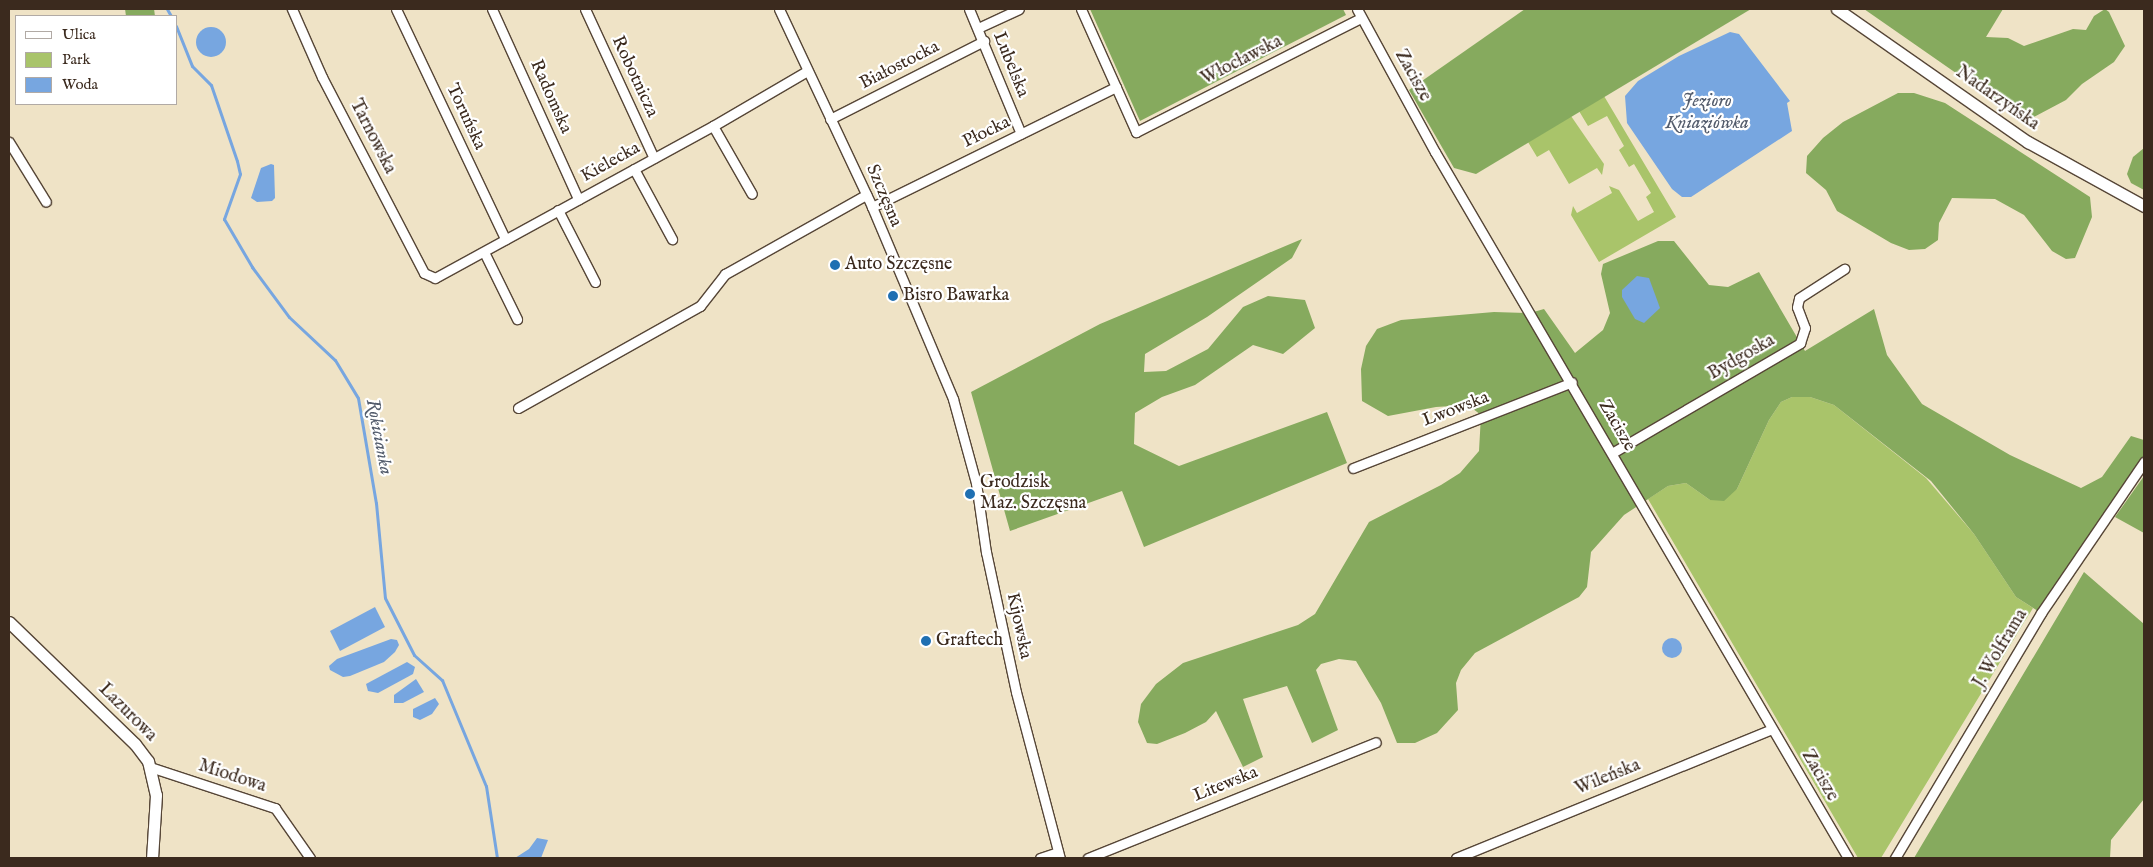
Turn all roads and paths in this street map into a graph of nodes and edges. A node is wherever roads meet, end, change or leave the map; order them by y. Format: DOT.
graph roads {
  1 [pos="292,9"];
  2 [pos="396,9"];
  3 [pos="492,9"];
  4 [pos="585,9"];
  5 [pos="779,9"];
  6 [pos="969,9"];
  7 [pos="1019,9"];
  8 [pos="1081,9"];
  9 [pos="1357,9"];
  10 [pos="1837,9"];
  11 [pos="1361,18"];
  12 [pos="978,28"];
  13 [pos="984,41"];
  14 [pos="807,70"];
  15 [pos="1116,87"];
  16 [pos="830,119"];
  17 [pos="713,126"];
  18 [pos="1021,134"];
  19 [pos="9,142"];
  20 [pos="654,158"];
  21 [pos="634,168"];
  22 [pos="752,194"];
  23 [pos="866,195"];
  24 [pos="578,199"];
  25 [pos="46,202"];
  26 [pos="2144,206"];
  27 [pos="872,207"];
  28 [pos="558,210"];
  29 [pos="672,239"];
  30 [pos="504,240"];
  31 [pos="484,252"];
  32 [pos="1844,269"];
  33 [pos="428,277"];
  34 [pos="596,282"];
  35 [pos="516,319"];
  36 [pos="1572,382"];
  37 [pos="953,399"];
  38 [pos="518,408"];
  39 [pos="1612,453"];
  40 [pos="2144,462"];
  41 [pos="1353,468"];
  42 [pos="9,622"];
  43 [pos="1772,729"];
  44 [pos="1376,742"];
  45 [pos="150,767"];
  46 [pos="1059,855"];
  47 [pos="152,858"];
  48 [pos="310,858"];
  49 [pos="1040,858"];
  50 [pos="1088,858"];
  51 [pos="1456,858"];
  52 [pos="1848,858"];
  53 [pos="1895,858"];
  1 -- 33 [label="street, Tarnowska"];
  2 -- 30 [label="street, Toruńska"];
  3 -- 24 [label="street, Radomska"];
  4 -- 20 [label="street, Robotnicza"];
  5 -- 14 [label="street, Szczęsna"];
  6 -- 12 [label="street, Lubelska"];
  7 -- 12 [label="street"];
  8 -- 15 [label="street"];
  9 -- 11 [label="street, Zacisze"];
  10 -- 26 [label="street, Nadarzyńska"];
  11 -- 15 [label="street, Włocławska"];
  11 -- 36 [label="street, Zacisze"];
  12 -- 13 [label="street, Lubelska"];
  13 -- 16 [label="street, Białostocka"];
  13 -- 18 [label="street, Lubelska"];
  14 -- 16 [label="street, Szczęsna"];
  14 -- 17 [label="street, Kielecka"];
  15 -- 18 [label="street, Płocka"];
  16 -- 23 [label="street, Szczęsna"];
  17 -- 20 [label="street, Kielecka"];
  17 -- 22 [label="street"];
  18 -- 27 [label="street, Płocka"];
  19 -- 25 [label="street"];
  20 -- 21 [label="street, Kielecka"];
  21 -- 24 [label="street, Kielecka"];
  21 -- 29 [label="street"];
  23 -- 27 [label="street, Szczęsna"];
  23 -- 38 [label="street"];
  24 -- 28 [label="street, Kielecka"];
  27 -- 37 [label="street, Szczęsna"];
  28 -- 30 [label="street, Kielecka"];
  28 -- 34 [label="street"];
  30 -- 31 [label="street, Kielecka"];
  31 -- 33 [label="street, Kielecka"];
  31 -- 35 [label="street"];
  32 -- 39 [label="street, Bydgoska"];
  36 -- 39 [label="street, Zacisze"];
  36 -- 41 [label="street, Lwowska"];
  37 -- 46 [label="street, Kijowska"];
  39 -- 43 [label="street, Zacisze"];
  40 -- 53 [label="street, J. Wolframa"];
  42 -- 45 [label="street, Lazurowa"];
  43 -- 51 [label="street, Wileńska"];
  43 -- 52 [label="street, Zacisze"];
  44 -- 50 [label="street, Litewska"];
  45 -- 47 [label="street, Lazurowa"];
  45 -- 48 [label="street, Miodowa"];
  46 -- 49 [label="street"];
}
